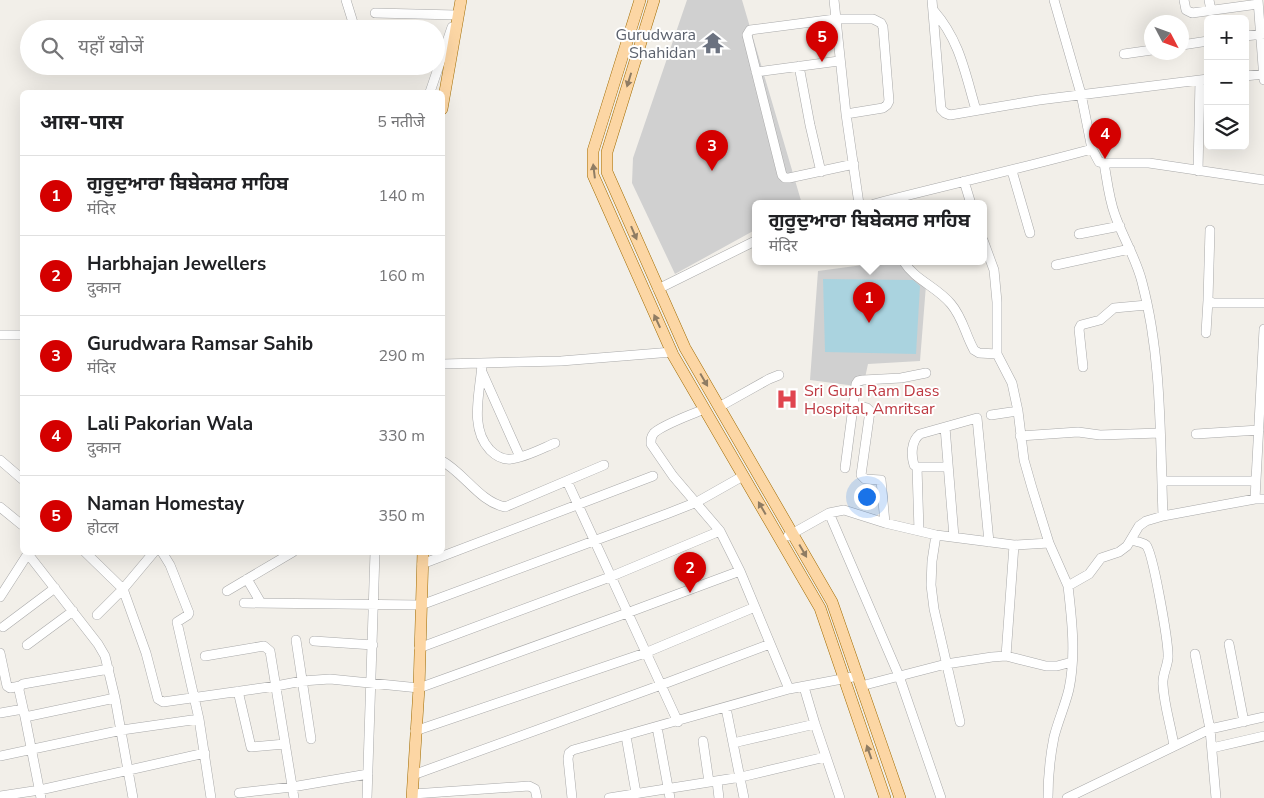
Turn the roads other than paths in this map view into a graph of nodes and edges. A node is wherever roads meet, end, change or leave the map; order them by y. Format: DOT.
graph roads {
  1 [pos="346,0"];
  2 [pos="640,0"];
  3 [pos="654,0"];
  4 [pos="834,0"];
  5 [pos="932,0"];
  6 [pos="1054,0"];
  7 [pos="1184,0"];
  8 [pos="1209,0"];
  9 [pos="461,1"];
  10 [pos="1258,2"];
  11 [pos="1210,10"];
  12 [pos="934,11"];
  13 [pos="375,14"];
  14 [pos="456,15"];
  15 [pos="835,19"];
  16 [pos="352,20"];
  17 [pos="1263,34"];
  18 [pos="1249,36"];
  19 [pos="1204,42"];
  20 [pos="1189,44"];
  21 [pos="445,48"];
  22 [pos="1144,51"];
  23 [pos="1124,54"];
  24 [pos="840,61"];
  25 [pos="799,66"];
  26 [pos="756,72"];
  27 [pos="1264,74"];
  28 [pos="436,75"];
  29 [pos="1249,76"];
  30 [pos="1204,79"];
  31 [pos="1264,80"];
  32 [pos="431,90"];
  33 [pos="445,92"];
  34 [pos="1081,94"];
  35 [pos="976,110"];
  36 [pos="846,114"];
  37 [pos="1092,149"];
  38 [pos="1104,163"];
  39 [pos="854,164"];
  40 [pos="1012,171"];
  41 [pos="1198,171"];
  42 [pos="821,172"];
  43 [pos="1264,180"];
  44 [pos="964,181"];
  45 [pos="859,200"];
  46 [pos="896,200"];
  47 [pos="970,200"];
  48 [pos="1120,226"];
  49 [pos="1210,230"];
  50 [pos="1030,233"];
  51 [pos="1079,234"];
  52 [pos="752,242"];
  53 [pos="1130,249"];
  54 [pos="987,251"];
  55 [pos="906,265"];
  56 [pos="1056,265"];
  57 [pos="658,289"];
  58 [pos="1208,300"];
  59 [pos="1264,302"];
  60 [pos="1147,305"];
  61 [pos="1264,329"];
  62 [pos="1206,334"];
  63 [pos="0,335"];
  64 [pos="20,335"];
  65 [pos="672,352"];
  66 [pos="997,354"];
  67 [pos="445,364"];
  68 [pos="482,367"];
  69 [pos="1083,367"];
  70 [pos="926,373"];
  71 [pos="779,375"];
  72 [pos="853,405"];
  73 [pos="719,407"];
  74 [pos="704,409"];
  75 [pos="1018,411"];
  76 [pos="991,415"];
  77 [pos="945,427"];
  78 [pos="1259,430"];
  79 [pos="734,433"];
  80 [pos="1160,433"];
  81 [pos="1196,434"];
  82 [pos="1020,436"];
  83 [pos="723,441"];
  84 [pos="555,443"];
  85 [pos="520,457"];
  86 [pos="0,460"];
  87 [pos="445,463"];
  88 [pos="604,466"];
  89 [pos="916,467"];
  90 [pos="845,468"];
  91 [pos="948,468"];
  92 [pos="653,476"];
  93 [pos="743,476"];
  94 [pos="20,477"];
  95 [pos="567,481"];
  96 [pos="1256,481"];
  97 [pos="1162,482"];
  98 [pos="1259,499"];
  99 [pos="697,502"];
  100 [pos="578,506"];
  101 [pos="0,507"];
  102 [pos="829,513"];
  103 [pos="1163,516"];
  104 [pos="885,523"];
  105 [pos="20,524"];
  106 [pos="720,531"];
  107 [pos="920,531"];
  108 [pos="792,534"];
  109 [pos="936,535"];
  110 [pos="954,537"];
  111 [pos="593,540"];
  112 [pos="780,540"];
  113 [pos="1131,540"];
  114 [pos="989,542"];
  115 [pos="1049,543"];
  116 [pos="1014,545"];
  117 [pos="445,551"];
  118 [pos="28,555"];
  119 [pos="30,555"];
  120 [pos="88,555"];
  121 [pos="151,555"];
  122 [pos="164,555"];
  123 [pos="283,555"];
  124 [pos="376,555"];
  125 [pos="423,558"];
  126 [pos="740,571"];
  127 [pos="610,577"];
  128 [pos="247,579"];
  129 [pos="1068,586"];
  130 [pos="55,588"];
  131 [pos="123,589"];
  132 [pos="227,591"];
  133 [pos="0,597"];
  134 [pos="244,603"];
  135 [pos="262,603"];
  136 [pos="373,605"];
  137 [pos="421,605"];
  138 [pos="755,607"];
  139 [pos="73,611"];
  140 [pos="627,613"];
  141 [pos="97,615"];
  142 [pos="3,627"];
  143 [pos="296,640"];
  144 [pos="314,641"];
  145 [pos="770,644"];
  146 [pos="1229,644"];
  147 [pos="27,645"];
  148 [pos="372,645"];
  149 [pos="419,648"];
  150 [pos="645,652"];
  151 [pos="0,653"];
  152 [pos="1195,654"];
  153 [pos="205,656"];
  154 [pos="1006,656"];
  155 [pos="1072,662"];
  156 [pos="946,664"];
  157 [pos="109,669"];
  158 [pos="2,671"];
  159 [pos="900,676"];
  160 [pos="844,679"];
  161 [pos="302,681"];
  162 [pos="860,681"];
  163 [pos="371,682"];
  164 [pos="20,686"];
  165 [pos="276,686"];
  166 [pos="661,686"];
  167 [pos="804,687"];
  168 [pos="418,688"];
  169 [pos="789,690"];
  170 [pos="238,691"];
  171 [pos="115,698"];
  172 [pos="195,698"];
  173 [pos="726,708"];
  174 [pos="0,713"];
  175 [pos="24,713"];
  176 [pos="1264,717"];
  177 [pos="199,719"];
  178 [pos="678,722"];
  179 [pos="960,722"];
  180 [pos="1244,722"];
  181 [pos="814,724"];
  182 [pos="657,727"];
  183 [pos="1210,729"];
  184 [pos="122,730"];
  185 [pos="415,732"];
  186 [pos="626,736"];
  187 [pos="1264,736"];
  188 [pos="311,739"];
  189 [pos="703,741"];
  190 [pos="733,743"];
  191 [pos="285,744"];
  192 [pos="1174,746"];
  193 [pos="1212,748"];
  194 [pos="32,750"];
  195 [pos="205,754"];
  196 [pos="0,756"];
  197 [pos="826,757"];
  198 [pos="128,770"];
  199 [pos="368,774"];
  200 [pos="413,775"];
  201 [pos="741,777"];
  202 [pos="713,781"];
  203 [pos="292,787"];
  204 [pos="239,793"];
  205 [pos="490,793"];
  206 [pos="636,793"];
  207 [pos="669,793"];
  208 [pos="40,794"];
  209 [pos="5,796"];
  210 [pos="412,796"];
  211 [pos="133,798"];
  212 [pos="210,798"];
  213 [pos="294,798"];
  214 [pos="367,798"];
  215 [pos="537,798"];
  216 [pos="572,798"];
  217 [pos="609,798"];
  218 [pos="719,798"];
  219 [pos="744,798"];
  220 [pos="840,798"];
  221 [pos="885,798"];
  222 [pos="900,798"];
  223 [pos="940,798"];
  224 [pos="1048,798"];
  225 [pos="1067,798"];
  226 [pos="1216,798"];
  1 -- 16 [label="street"];
  65 -- 2 [label="main road, one-way"];
  3 -- 57 [label="main road, one-way"];
  4 -- 15 [label="street"];
  5 -- 12 [label="street"];
  6 -- 34 [label="street"];
  7 -- 11 [label="street"];
  8 -- 11 [label="street"];
  9 -- 14 [label="street"];
  9 -- 33 [label="main road"];
  10 -- 11 [label="street"];
  10 -- 17 [label="street"];
  12 -- 35 [label="street"];
  12 -- 35 [label="street"];
  13 -- 14 [label="street"];
  14 -- 21 [label="street"];
  15 -- 24 [label="street"];
  15 -- 26 [label="street"];
  15 -- 36 [label="street"];
  17 -- 18 [label="street"];
  17 -- 27 [label="street"];
  19 -- 20 [label="street"];
  22 -- 23 [label="street"];
  24 -- 25 [label="street"];
  24 -- 36 [label="street"];
  25 -- 26 [label="street"];
  25 -- 42 [label="street"];
  26 -- 42 [label="street"];
  27 -- 29 [label="street"];
  27 -- 31 [label="street"];
  28 -- 32 [label="street"];
  30 -- 34 [label="street"];
  30 -- 41 [label="street"];
  34 -- 35 [label="street"];
  34 -- 37 [label="street"];
  36 -- 39 [label="street"];
  37 -- 38 [label="street"];
  37 -- 40 [label="street"];
  38 -- 41 [label="street"];
  38 -- 48 [label="street"];
  39 -- 42 [label="street"];
  39 -- 45 [label="street"];
  40 -- 44 [label="street"];
  40 -- 50 [label="street"];
  41 -- 43 [label="street"];
  44 -- 46 [label="street"];
  44 -- 47 [label="street"];
  48 -- 51 [label="street"];
  48 -- 53 [label="street"];
  49 -- 58 [label="street"];
  52 -- 57 [label="street"];
  53 -- 56 [label="street"];
  53 -- 60 [label="street"];
  54 -- 66 [label="street"];
  55 -- 66 [label="street"];
  57 -- 73 [label="main road, one-way"];
  58 -- 59 [label="street"];
  58 -- 62 [label="street"];
  60 -- 69 [label="street"];
  60 -- 80 [label="street"];
  61 -- 78 [label="street"];
  63 -- 64 [label="street"];
  65 -- 68 [label="street"];
  65 -- 74 [label="main road"];
  66 -- 75 [label="street"];
  67 -- 68 [label="street"];
  68 -- 85 [label="street"];
  68 -- 85 [label="street"];
  70 -- 72 [label="street"];
  71 -- 73 [label="street"];
  72 -- 90 [label="street"];
  72 -- 104 [label="street"];
  73 -- 79 [label="main road"];
  74 -- 83 [label="main road"];
  74 -- 99 [label="street"];
  75 -- 76 [label="street"];
  75 -- 82 [label="street"];
  77 -- 89 [label="street"];
  77 -- 91 [label="street"];
  77 -- 114 [label="street"];
  78 -- 81 [label="street"];
  78 -- 96 [label="street"];
  79 -- 83 [label="main road"];
  79 -- 108 [label="main road"];
  80 -- 82 [label="street"];
  80 -- 97 [label="street"];
  82 -- 115 [label="street"];
  83 -- 93 [label="main road"];
  84 -- 85 [label="street"];
  86 -- 94 [label="street"];
  87 -- 95 [label="street"];
  88 -- 95 [label="street"];
  89 -- 91 [label="street"];
  89 -- 107 [label="street"];
  91 -- 110 [label="street"];
  92 -- 100 [label="street"];
  93 -- 99 [label="street"];
  112 -- 93 [label="main road, one-way"];
  95 -- 100 [label="street"];
  96 -- 97 [label="street"];
  96 -- 98 [label="street"];
  97 -- 103 [label="street"];
  98 -- 103 [label="street"];
  99 -- 106 [label="street"];
  99 -- 111 [label="street"];
  100 -- 111 [label="street"];
  100 -- 117 [label="street"];
  101 -- 105 [label="street"];
  102 -- 104 [label="street"];
  102 -- 108 [label="street"];
  102 -- 159 [label="street"];
  103 -- 113 [label="street"];
  104 -- 107 [label="street"];
  106 -- 126 [label="street"];
  106 -- 127 [label="street"];
  107 -- 109 [label="street"];
  108 -- 112 [label="street"];
  108 -- 162 [label="main road, one-way"];
  109 -- 110 [label="street"];
  109 -- 156 [label="street"];
  110 -- 114 [label="street"];
  111 -- 127 [label="street"];
  111 -- 137 [label="street"];
  112 -- 160 [label="main road"];
  113 -- 129 [label="street"];
  113 -- 192 [label="street"];
  114 -- 116 [label="street"];
  115 -- 116 [label="street"];
  115 -- 129 [label="street"];
  116 -- 154 [label="street"];
  118 -- 133 [label="street"];
  119 -- 130 [label="street"];
  120 -- 131 [label="street"];
  121 -- 131 [label="street"];
  122 -- 172 [label="street"];
  123 -- 128 [label="street"];
  124 -- 136 [label="street"];
  125 -- 137 [label="main road"];
  126 -- 138 [label="street"];
  126 -- 140 [label="street"];
  127 -- 140 [label="street"];
  127 -- 149 [label="street"];
  128 -- 132 [label="street"];
  128 -- 135 [label="street"];
  129 -- 155 [label="street"];
  130 -- 139 [label="street"];
  130 -- 142 [label="street"];
  131 -- 141 [label="street"];
  131 -- 172 [label="street"];
  134 -- 135 [label="street"];
  135 -- 136 [label="street"];
  136 -- 137 [label="street"];
  136 -- 148 [label="street"];
  137 -- 149 [label="main road"];
  138 -- 145 [label="street"];
  138 -- 150 [label="street"];
  139 -- 147 [label="street"];
  139 -- 157 [label="street"];
  140 -- 150 [label="street"];
  140 -- 168 [label="street"];
  143 -- 161 [label="street"];
  144 -- 148 [label="street"];
  145 -- 166 [label="street"];
  145 -- 169 [label="street"];
  146 -- 180 [label="street"];
  148 -- 163 [label="street"];
  149 -- 168 [label="main road"];
  150 -- 166 [label="street"];
  150 -- 185 [label="street"];
  151 -- 158 [label="street"];
  152 -- 183 [label="street"];
  153 -- 165 [label="street"];
  154 -- 155 [label="street"];
  154 -- 156 [label="street"];
  155 -- 224 [label="street"];
  156 -- 159 [label="street"];
  156 -- 179 [label="street"];
  157 -- 164 [label="street"];
  157 -- 171 [label="street"];
  158 -- 164 [label="street"];
  159 -- 162 [label="street"];
  159 -- 223 [label="street"];
  160 -- 162 [label="street"];
  160 -- 167 [label="street"];
  221 -- 160 [label="main road, one-way"];
  161 -- 163 [label="street"];
  161 -- 165 [label="street"];
  161 -- 188 [label="street"];
  162 -- 222 [label="main road"];
  163 -- 168 [label="street"];
  163 -- 199 [label="street"];
  164 -- 175 [label="street"];
  165 -- 170 [label="street"];
  165 -- 191 [label="street"];
  166 -- 178 [label="street"];
  166 -- 200 [label="street"];
  167 -- 169 [label="street"];
  167 -- 181 [label="street"];
  168 -- 185 [label="main road"];
  169 -- 173 [label="street"];
  170 -- 172 [label="street"];
  170 -- 191 [label="street"];
  171 -- 175 [label="street"];
  171 -- 184 [label="street"];
  172 -- 177 [label="street"];
  173 -- 178 [label="street"];
  173 -- 190 [label="street"];
  174 -- 175 [label="street"];
  175 -- 194 [label="street"];
  176 -- 180 [label="street"];
  177 -- 184 [label="street"];
  177 -- 195 [label="street"];
  178 -- 182 [label="street"];
  180 -- 183 [label="street"];
  181 -- 190 [label="street"];
  181 -- 197 [label="street"];
  182 -- 186 [label="street"];
  182 -- 207 [label="street"];
  183 -- 192 [label="street"];
  183 -- 193 [label="street"];
  184 -- 194 [label="street"];
  184 -- 198 [label="street"];
  185 -- 200 [label="main road"];
  186 -- 206 [label="street"];
  186 -- 216 [label="street"];
  187 -- 193 [label="street"];
  189 -- 202 [label="street"];
  190 -- 201 [label="street"];
  191 -- 203 [label="street"];
  192 -- 225 [label="street"];
  193 -- 226 [label="street"];
  194 -- 196 [label="street"];
  194 -- 208 [label="street"];
  195 -- 198 [label="street"];
  195 -- 212 [label="street"];
  197 -- 201 [label="street"];
  197 -- 220 [label="street"];
  198 -- 208 [label="street"];
  198 -- 211 [label="street"];
  199 -- 203 [label="street"];
  199 -- 214 [label="street"];
  200 -- 210 [label="main road"];
  201 -- 202 [label="street"];
  201 -- 219 [label="street"];
  202 -- 207 [label="street"];
  202 -- 218 [label="street"];
  203 -- 204 [label="street"];
  203 -- 213 [label="street"];
  205 -- 210 [label="street"];
  205 -- 215 [label="street"];
  206 -- 207 [label="street"];
  206 -- 217 [label="street"];
  208 -- 209 [label="street"];
}
